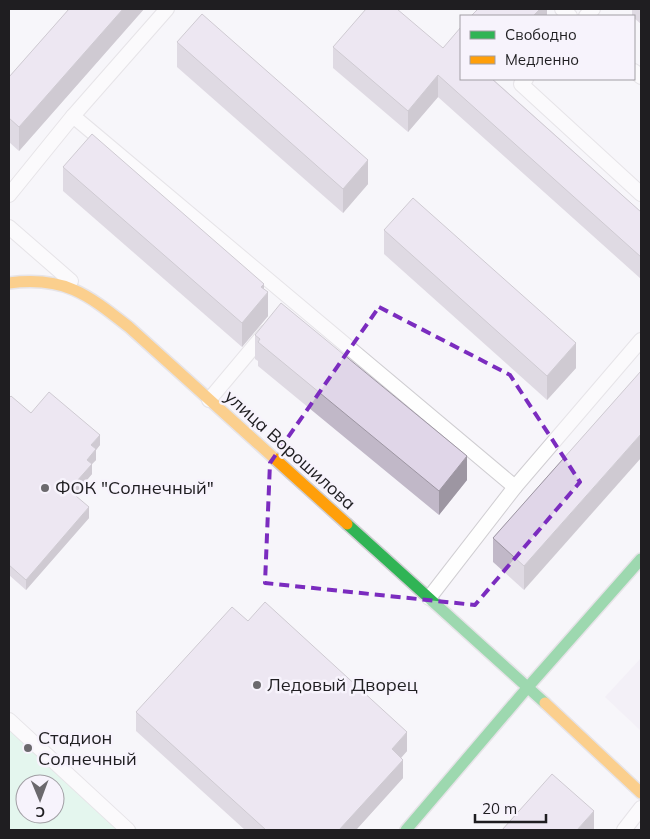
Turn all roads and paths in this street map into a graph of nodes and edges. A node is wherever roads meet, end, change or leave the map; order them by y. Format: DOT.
graph roads {
  1 [pos="167,9"];
  2 [pos="525,80"];
  3 [pos="73,116"];
  4 [pos="641,194"];
  5 [pos="9,195"];
  6 [pos="9,228"];
  7 [pos="9,283"];
  8 [pos="95,301"];
  9 [pos="275,322"];
  10 [pos="641,340"];
  11 [pos="209,400"];
  12 [pos="516,487"];
  13 [pos="641,559"];
  14 [pos="429,598"];
  15 [pos="528,687"];
  16 [pos="9,720"];
  17 [pos="641,793"];
  18 [pos="641,808"];
  19 [pos="128,830"];
  20 [pos="406,830"];
  21 [pos="624,830"];
  1 -- 3 [label="lane"];
  2 -- 4 [label="lane"];
  3 -- 5 [label="lane"];
  3 -- 12 [label="lane"];
  6 -- 8 [label="lane"];
  7 -- 8 [label="main road, улица Ворошилова"];
  8 -- 11 [label="main road, улица Ворошилова"];
  9 -- 11 [label="lane"];
  10 -- 12 [label="lane"];
  11 -- 14 [label="main road, улица Ворошилова"];
  12 -- 14 [label="lane"];
  13 -- 15 [label="main road"];
  14 -- 15 [label="main road, улица Ворошилова"];
  15 -- 17 [label="main road, улица Ворошилова"];
  15 -- 20 [label="main road"];
  16 -- 19 [label="lane"];
  18 -- 21 [label="lane"];
}
